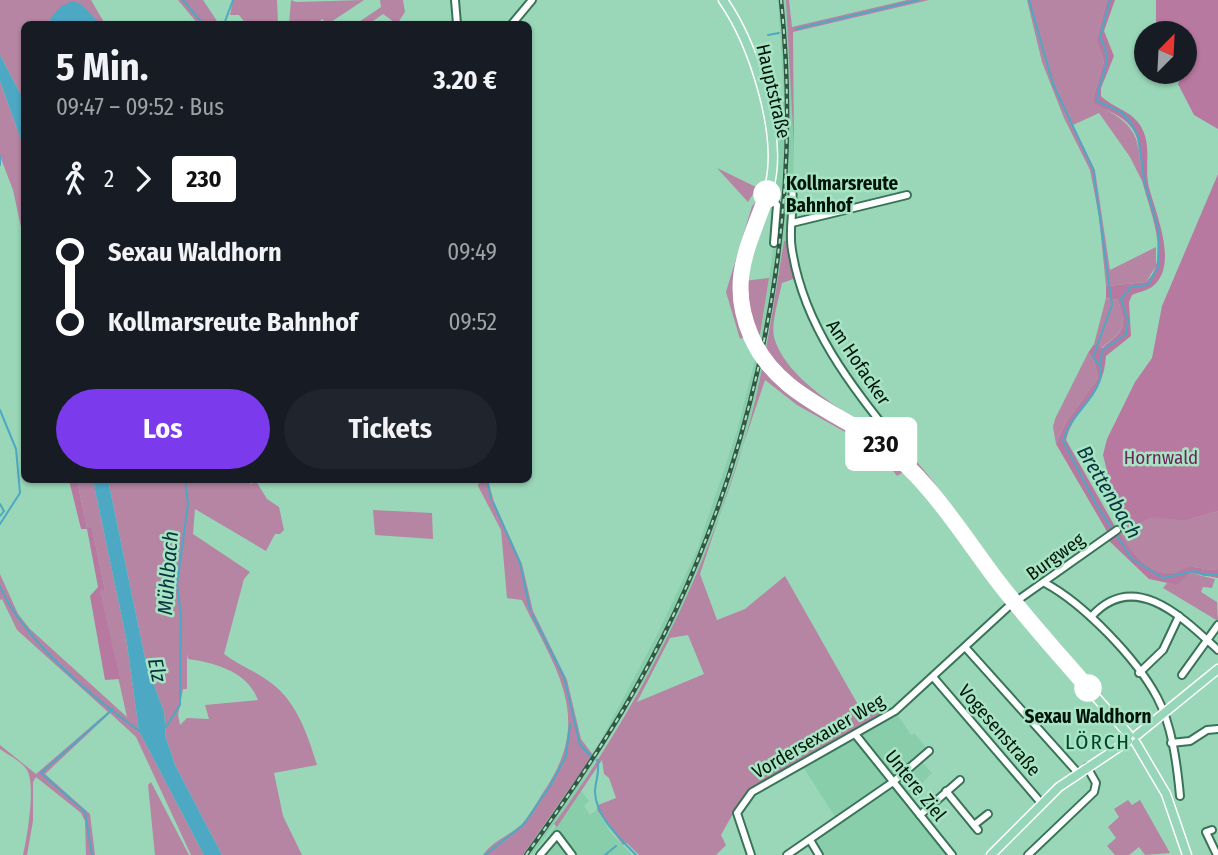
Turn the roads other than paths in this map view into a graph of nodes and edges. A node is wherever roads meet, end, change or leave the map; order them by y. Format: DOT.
graph roads {
  1 [pos="455,0"];
  2 [pos="532,0"];
  3 [pos="723,0"];
  4 [pos="457,21"];
  5 [pos="514,21"];
  6 [pos="792,186"];
  7 [pos="767,194"];
  8 [pos="907,195"];
  9 [pos="792,223"];
  10 [pos="774,243"];
  11 [pos="909,468"];
  12 [pos="1115,532"];
  13 [pos="1045,583"];
  14 [pos="1014,603"];
  15 [pos="1179,616"];
  16 [pos="1091,617"];
  17 [pos="1218,625"];
  18 [pos="1207,640"];
  19 [pos="965,647"];
  20 [pos="1218,650"];
  21 [pos="1218,669"];
  22 [pos="1139,673"];
  23 [pos="1182,675"];
  24 [pos="934,678"];
  25 [pos="1163,716"];
  26 [pos="1218,729"];
  27 [pos="855,734"];
  28 [pos="1133,739"];
  29 [pos="1171,743"];
  30 [pos="929,751"];
  31 [pos="1087,767"];
  32 [pos="1078,774"];
  33 [pos="960,779"];
  34 [pos="893,782"];
  35 [pos="946,791"];
  36 [pos="1180,796"];
  37 [pos="1042,804"];
  38 [pos="988,814"];
  39 [pos="920,815"];
  40 [pos="1212,830"];
  41 [pos="810,840"];
  42 [pos="540,855"];
  43 [pos="572,855"];
  44 [pos="751,855"];
  45 [pos="787,855"];
  46 [pos="819,855"];
  47 [pos="952,855"];
  48 [pos="991,855"];
  49 [pos="1028,855"];
  50 [pos="1187,855"];
  51 [pos="1217,855"];
  1 -- 4 [label="street"];
  2 -- 5 [label="street"];
  3 -- 7 [label="main road, Hauptstraße"];
  6 -- 9 [label="street, Am Hofacker"];
  7 -- 10 [label="street, Hauptstraße"];
  7 -- 11 [label="main road, Hauptstraße, bridge"];
  8 -- 9 [label="street"];
  9 -- 11 [label="street, Am Hofacker"];
  11 -- 14 [label="main road, Hauptstraße"];
  12 -- 13 [label="street, Burgweg"];
  13 -- 14 [label="street, Burgweg"];
  13 -- 16 [label="street"];
  14 -- 19 [label="street, Vordersexauer Weg"];
  14 -- 28 [label="main road, Hauptstraße"];
  15 -- 16 [label="street"];
  15 -- 18 [label="street"];
  15 -- 22 [label="street"];
  16 -- 22 [label="street"];
  17 -- 18 [label="street"];
  18 -- 20 [label="street"];
  18 -- 23 [label="street"];
  19 -- 24 [label="street, Vordersexauer Weg"];
  19 -- 32 [label="street"];
  21 -- 25 [label="main road"];
  22 -- 25 [label="street"];
  24 -- 27 [label="street, Vordersexauer Weg"];
  24 -- 37 [label="street, Vogesenstraße"];
  25 -- 28 [label="main road"];
  25 -- 29 [label="street"];
  26 -- 29 [label="street"];
  27 -- 34 [label="street, Untere Ziel"];
  27 -- 44 [label="street, Vordersexauer Weg"];
  28 -- 31 [label="main road"];
  28 -- 50 [label="main road, Hauptstraße"];
  29 -- 36 [label="street"];
  30 -- 34 [label="street"];
  31 -- 32 [label="main road"];
  31 -- 49 [label="street"];
  32 -- 37 [label="main road"];
  33 -- 35 [label="street"];
  34 -- 39 [label="street, Untere Ziel"];
  34 -- 41 [label="street"];
  35 -- 38 [label="street"];
  35 -- 39 [label="street"];
  37 -- 48 [label="main road"];
  39 -- 47 [label="street, Untere Ziel"];
  40 -- 51 [label="street"];
  41 -- 45 [label="street"];
  41 -- 46 [label="street"];
  42 -- 43 [label="street"];
}
